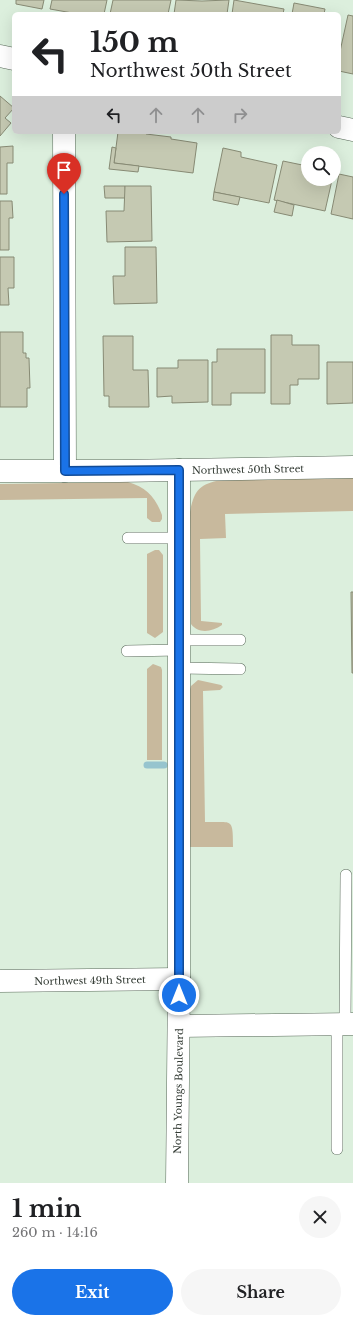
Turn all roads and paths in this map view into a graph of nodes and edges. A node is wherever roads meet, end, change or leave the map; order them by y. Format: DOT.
graph roads {
  1 [pos="0,56"];
  2 [pos="12,59"];
  3 [pos="341,128"];
  4 [pos="353,130"];
  5 [pos="64,134"];
  6 [pos="353,467"];
  7 [pos="179,470"];
  8 [pos="0,471"];
  9 [pos="65,471"];
  10 [pos="128,538"];
  11 [pos="179,538"];
  12 [pos="240,640"];
  13 [pos="127,651"];
  14 [pos="179,653"];
  15 [pos="240,669"];
  16 [pos="346,875"];
  17 [pos="179,979"];
  18 [pos="0,981"];
  19 [pos="345,1024"];
  20 [pos="179,1026"];
  21 [pos="337,1149"];
  22 [pos="177,1183"];
  1 -- 2 [label="street"];
  3 -- 4 [label="street"];
  5 -- 9 [label="street"];
  6 -- 7 [label="street, Northwest 50th Street"];
  7 -- 9 [label="street, Northwest 50th Street"];
  7 -- 11 [label="street, North Youngs Boulevard"];
  8 -- 9 [label="street, Northwest 50th Street"];
  10 -- 11 [label="lane"];
  11 -- 14 [label="street, North Youngs Boulevard"];
  12 -- 14 [label="lane"];
  13 -- 14 [label="lane"];
  14 -- 15 [label="lane"];
  14 -- 17 [label="street, North Youngs Boulevard"];
  16 -- 19 [label="lane"];
  17 -- 18 [label="street, Northwest 49th Street"];
  17 -- 20 [label="street, North Youngs Boulevard"];
  19 -- 20 [label="street"];
  19 -- 21 [label="lane"];
  20 -- 22 [label="street, North Youngs Boulevard"];
}
